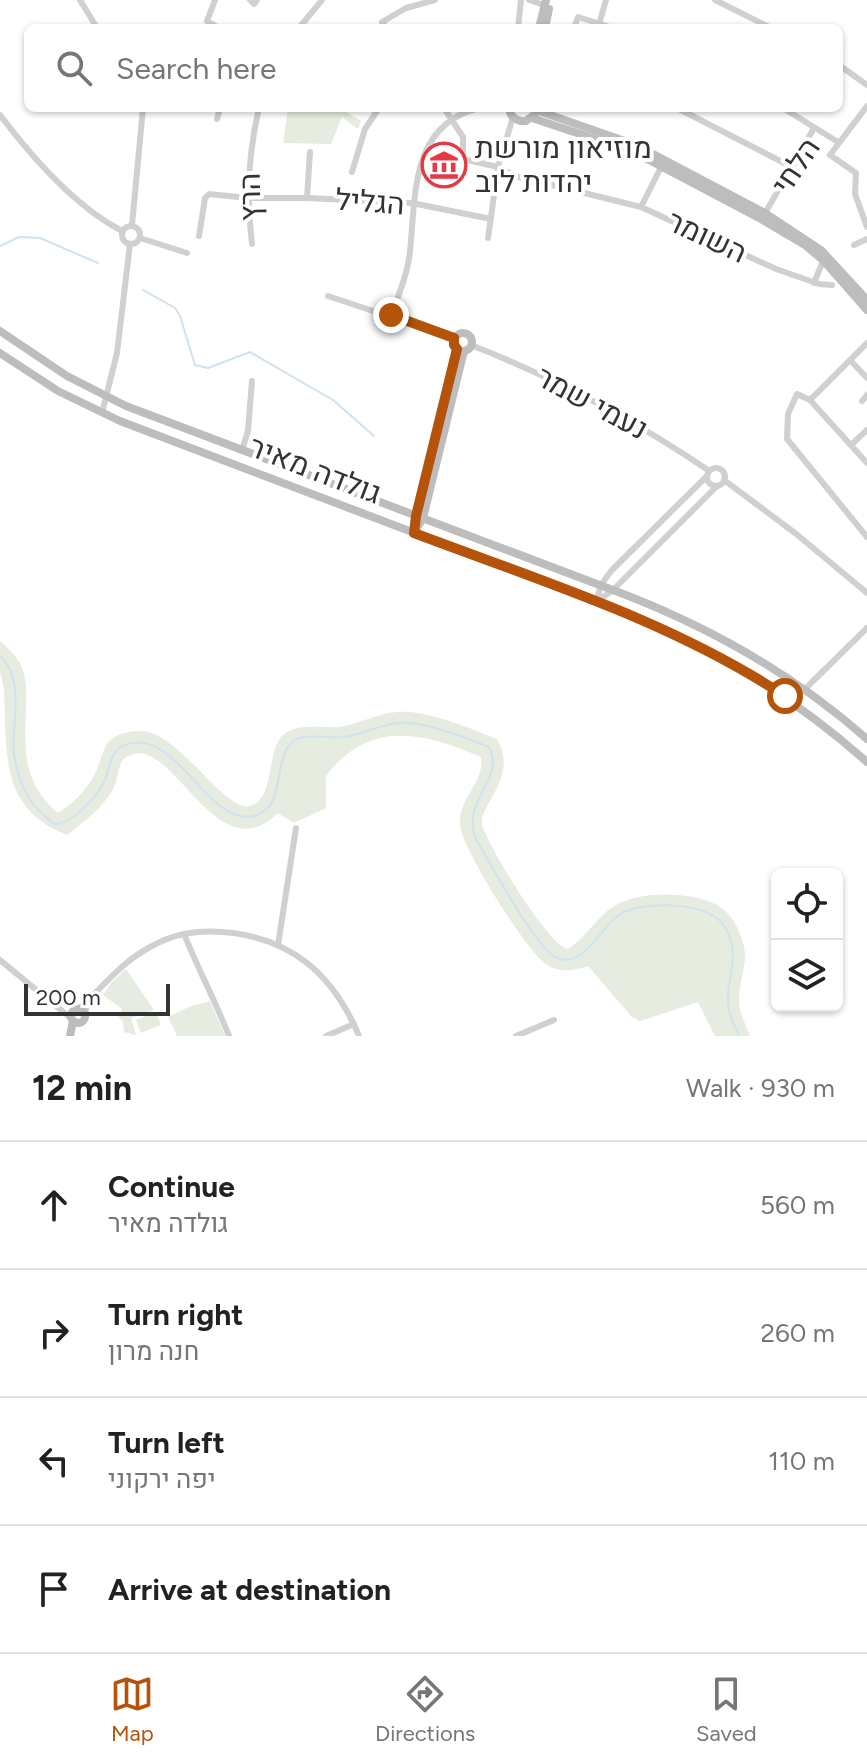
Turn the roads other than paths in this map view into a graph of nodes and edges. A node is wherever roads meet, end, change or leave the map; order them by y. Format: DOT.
graph roads {
  1 [pos="80,0"];
  2 [pos="215,0"];
  3 [pos="250,0"];
  4 [pos="257,0"];
  5 [pos="322,0"];
  6 [pos="435,0"];
  7 [pos="521,0"];
  8 [pos="529,0"];
  9 [pos="606,0"];
  10 [pos="715,0"];
  11 [pos="547,2"];
  12 [pos="95,24"];
  13 [pos="205,24"];
  14 [pos="302,24"];
  15 [pos="385,24"];
  16 [pos="518,24"];
  17 [pos="540,24"];
  18 [pos="545,24"];
  19 [pos="575,24"];
  20 [pos="596,24"];
  21 [pos="598,24"];
  22 [pos="763,24"];
  23 [pos="843,68"];
  24 [pos="867,85"];
  25 [pos="867,106"];
  26 [pos="143,112"];
  27 [pos="219,112"];
  28 [pos="258,112"];
  29 [pos="376,112"];
  30 [pos="447,112"];
  31 [pos="468,112"];
  32 [pos="511,112"];
  33 [pos="535,112"];
  34 [pos="685,112"];
  35 [pos="789,112"];
  36 [pos="0,115"];
  37 [pos="451,118"];
  38 [pos="217,119"];
  39 [pos="814,128"];
  40 [pos="838,142"];
  41 [pos="310,152"];
  42 [pos="662,165"];
  43 [pos="498,167"];
  44 [pos="792,167"];
  45 [pos="352,172"];
  46 [pos="248,198"];
  47 [pos="307,198"];
  48 [pos="412,203"];
  49 [pos="641,207"];
  50 [pos="763,216"];
  51 [pos="491,219"];
  52 [pos="132,225"];
  53 [pos="867,227"];
  54 [pos="122,231"];
  55 [pos="199,236"];
  56 [pos="140,238"];
  57 [pos="488,238"];
  58 [pos="867,239"];
  59 [pos="130,244"];
  60 [pos="252,244"];
  61 [pos="854,245"];
  62 [pos="187,253"];
  63 [pos="823,261"];
  64 [pos="814,283"];
  65 [pos="832,285"];
  66 [pos="328,296"];
  67 [pos="867,300"];
  68 [pos="867,310"];
  69 [pos="391,315"];
  70 [pos="0,331"];
  71 [pos="454,338"];
  72 [pos="867,343"];
  73 [pos="464,348"];
  74 [pos="0,353"];
  75 [pos="850,360"];
  76 [pos="867,378"];
  77 [pos="252,381"];
  78 [pos="107,397"];
  79 [pos="810,400"];
  80 [pos="102,413"];
  81 [pos="867,430"];
  82 [pos="851,445"];
  83 [pos="242,450"];
  84 [pos="867,463"];
  85 [pos="707,474"];
  86 [pos="724,480"];
  87 [pos="717,486"];
  88 [pos="419,517"];
  89 [pos="414,533"];
  90 [pos="867,537"];
  91 [pos="601,585"];
  92 [pos="613,590"];
  93 [pos="867,593"];
  94 [pos="596,602"];
  95 [pos="867,628"];
  96 [pos="805,689"];
  97 [pos="867,739"];
  98 [pos="867,762"];
  99 [pos="296,828"];
  100 [pos="184,934"];
  101 [pos="278,945"];
  102 [pos="0,960"];
  103 [pos="77,1016"];
  104 [pos="554,1020"];
  105 [pos="354,1024"];
  106 [pos="71,1034"];
  107 [pos="229,1036"];
  108 [pos="326,1036"];
  109 [pos="359,1036"];
  110 [pos="516,1036"];
  1 -- 12 [label="street"];
  2 -- 13 [label="street"];
  3 -- 4 [label="street"];
  5 -- 14 [label="street"];
  6 -- 15 [label="street"];
  7 -- 16 [label="street"];
  8 -- 11 [label="street"];
  9 -- 21 [label="street"];
  10 -- 22 [label="street"];
  11 -- 17 [label="main road"];
  11 -- 18 [label="main road"];
  19 -- 20 [label="street"];
  23 -- 24 [label="street"];
  25 -- 40 [label="street"];
  26 -- 52 [label="street"];
  27 -- 38 [label="street"];
  28 -- 46 [label="street, הרץ"];
  29 -- 45 [label="street"];
  30 -- 37 [label="street"];
  31 -- 37 [label="street"];
  32 -- 33 [label="main road"];
  32 -- 43 [label="street"];
  33 -- 42 [label="main road"];
  33 -- 50 [label="main road"];
  34 -- 44 [label="street"];
  35 -- 39 [label="street"];
  36 -- 54 [label="street"];
  37 -- 43 [label="street"];
  37 -- 48 [label="street"];
  39 -- 40 [label="street, הלחי"];
  39 -- 44 [label="street, הלחי"];
  40 -- 53 [label="street"];
  41 -- 47 [label="street"];
  42 -- 49 [label="street"];
  42 -- 50 [label="main road"];
  43 -- 49 [label="street, השומר"];
  43 -- 51 [label="street"];
  44 -- 50 [label="street, הלחי"];
  46 -- 47 [label="street, הגליל"];
  46 -- 55 [label="street, הגליל"];
  46 -- 60 [label="street, הרץ"];
  47 -- 48 [label="street, הגליל"];
  48 -- 51 [label="street, הגליל"];
  48 -- 69 [label="street"];
  49 -- 64 [label="street, השומר"];
  50 -- 63 [label="main road"];
  50 -- 67 [label="main road"];
  51 -- 57 [label="street"];
  52 -- 54 [label="street"];
  52 -- 56 [label="street"];
  54 -- 59 [label="street"];
  56 -- 59 [label="street"];
  56 -- 62 [label="street"];
  58 -- 61 [label="street"];
  59 -- 78 [label="street"];
  63 -- 64 [label="street"];
  63 -- 68 [label="main road"];
  64 -- 65 [label="street, השומר"];
  66 -- 69 [label="street"];
  69 -- 71 [label="street"];
  70 -- 78 [label="main road, גולדה מאיר"];
  71 -- 73 [label="main road"];
  71 -- 73 [label="main road"];
  72 -- 75 [label="street"];
  73 -- 85 [label="street, נעמי שמר"];
  73 -- 88 [label="main road"];
  74 -- 80 [label="main road, גולדה מאיר"];
  75 -- 76 [label="street"];
  75 -- 79 [label="street"];
  77 -- 83 [label="street"];
  78 -- 80 [label="street"];
  78 -- 83 [label="main road, גולדה מאיר"];
  79 -- 82 [label="street"];
  79 -- 90 [label="street"];
  80 -- 89 [label="main road, גולדה מאיר"];
  81 -- 82 [label="street"];
  82 -- 84 [label="street"];
  83 -- 88 [label="main road, גולדה מאיר"];
  85 -- 86 [label="street"];
  85 -- 87 [label="street"];
  85 -- 91 [label="street"];
  86 -- 87 [label="street"];
  86 -- 93 [label="street"];
  87 -- 92 [label="street"];
  88 -- 89 [label="main road"];
  88 -- 91 [label="main road, גולדה מאיר"];
  89 -- 94 [label="main road, גולדה מאיר"];
  91 -- 92 [label="main road, גולדה מאיר"];
  91 -- 94 [label="street"];
  92 -- 94 [label="street"];
  92 -- 96 [label="main road, גולדה מאיר"];
  94 -- 98 [label="main road, גולדה מאיר"];
  95 -- 96 [label="street"];
  96 -- 97 [label="main road, גולדה מאיר"];
  99 -- 101 [label="street"];
  100 -- 101 [label="street"];
  100 -- 103 [label="street"];
  100 -- 107 [label="street"];
  101 -- 105 [label="street"];
  102 -- 103 [label="street"];
  103 -- 106 [label="main road"];
  104 -- 110 [label="street"];
  105 -- 108 [label="street"];
  105 -- 109 [label="street"];
}
